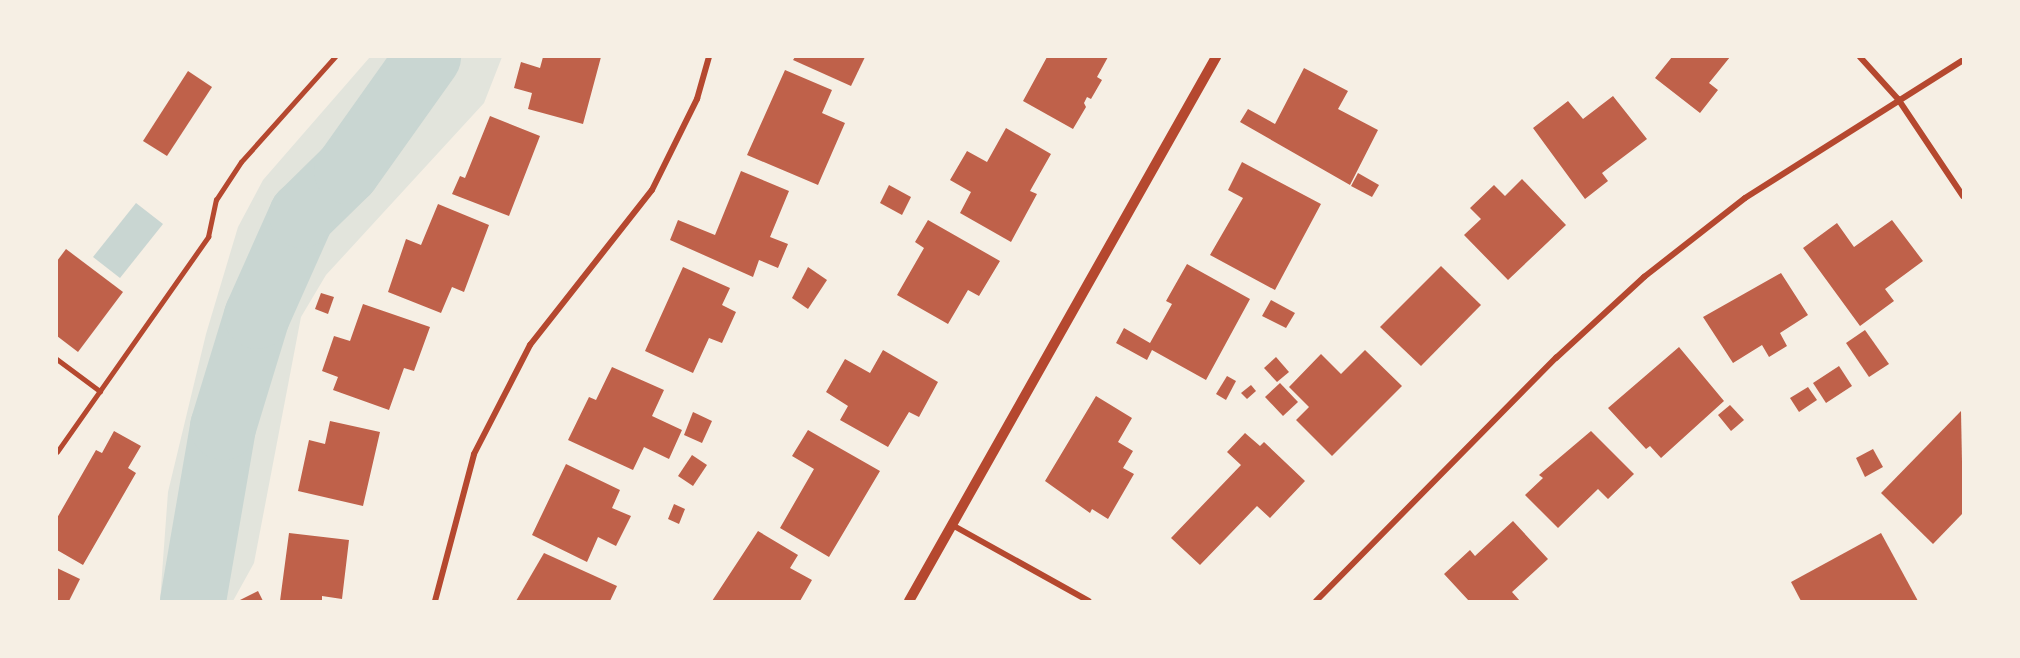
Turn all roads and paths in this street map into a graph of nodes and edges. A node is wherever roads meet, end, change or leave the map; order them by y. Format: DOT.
graph roads {
  1 [pos="335,57"];
  2 [pos="709,57"];
  3 [pos="1216,57"];
  4 [pos="1860,57"];
  5 [pos="1963,60"];
  6 [pos="1899,99"];
  7 [pos="1963,196"];
  8 [pos="57,359"];
  9 [pos="100,391"];
  10 [pos="57,452"];
  11 [pos="954,525"];
  12 [pos="435,601"];
  13 [pos="909,601"];
  14 [pos="1089,601"];
  15 [pos="1316,601"];
  1 -- 9 [label="lane"];
  2 -- 12 [label="street"];
  3 -- 11 [label="street"];
  4 -- 6 [label="street"];
  5 -- 6 [label="street"];
  6 -- 7 [label="street"];
  6 -- 15 [label="street"];
  8 -- 9 [label="lane"];
  9 -- 10 [label="lane"];
  11 -- 13 [label="street"];
  11 -- 14 [label="street"];
}
